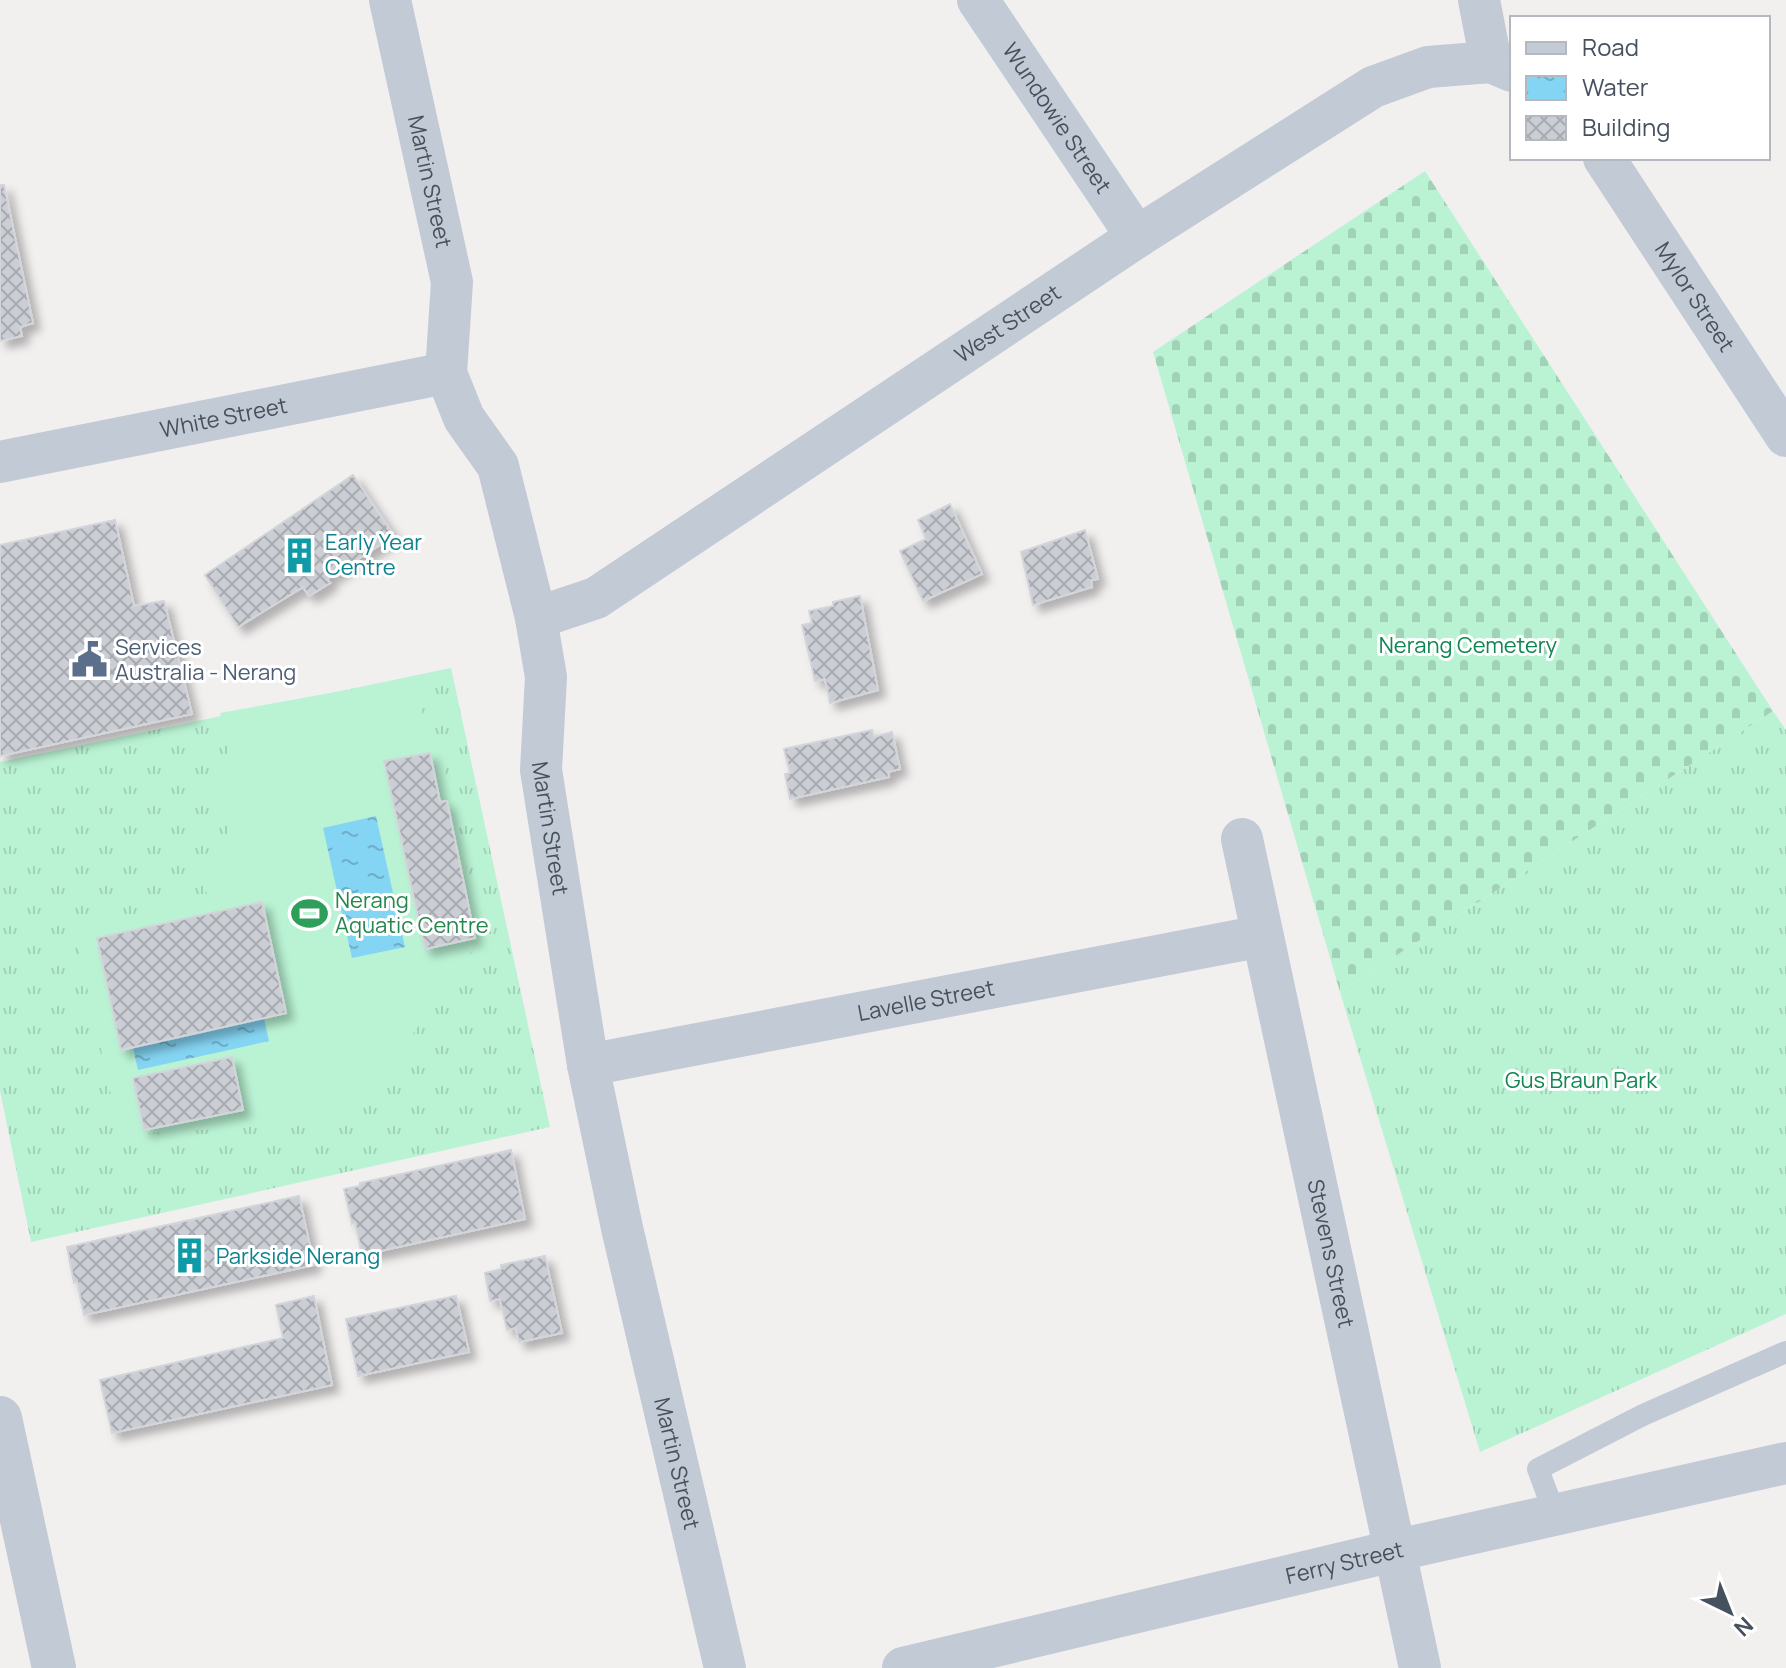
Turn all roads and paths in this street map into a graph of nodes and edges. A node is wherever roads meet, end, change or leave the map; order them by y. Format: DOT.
graph roads {
  1 [pos="390,0"];
  2 [pos="978,0"];
  3 [pos="1479,0"];
  4 [pos="1502,66"];
  5 [pos="1605,160"];
  6 [pos="1137,237"];
  7 [pos="446,373"];
  8 [pos="1786,436"];
  9 [pos="0,462"];
  10 [pos="536,618"];
  11 [pos="1242,839"];
  12 [pos="1262,936"];
  13 [pos="588,1065"];
  14 [pos="1786,1352"];
  15 [pos="0,1418"];
  16 [pos="1786,1463"];
  17 [pos="1555,1515"];
  18 [pos="1393,1551"];
  19 [pos="54,1668"];
  20 [pos="725,1668"];
  21 [pos="903,1668"];
  22 [pos="1420,1668"];
  1 -- 7 [label="street, Martin Street"];
  2 -- 6 [label="street, Wundowie Street"];
  3 -- 4 [label="street"];
  4 -- 6 [label="street, West Street"];
  5 -- 8 [label="street, Mylor Street"];
  6 -- 10 [label="street, West Street"];
  7 -- 9 [label="street, White Street"];
  7 -- 10 [label="street, Martin Street"];
  10 -- 13 [label="street, Martin Street"];
  11 -- 12 [label="street, Stevens Street"];
  12 -- 13 [label="street, Lavelle Street"];
  12 -- 18 [label="street, Stevens Street"];
  13 -- 20 [label="street, Martin Street"];
  14 -- 17 [label="lane"];
  15 -- 19 [label="street"];
  16 -- 17 [label="street, Ferry Street"];
  17 -- 18 [label="street, Ferry Street"];
  18 -- 21 [label="street, Ferry Street"];
  18 -- 22 [label="street, Stevens Street"];
}
